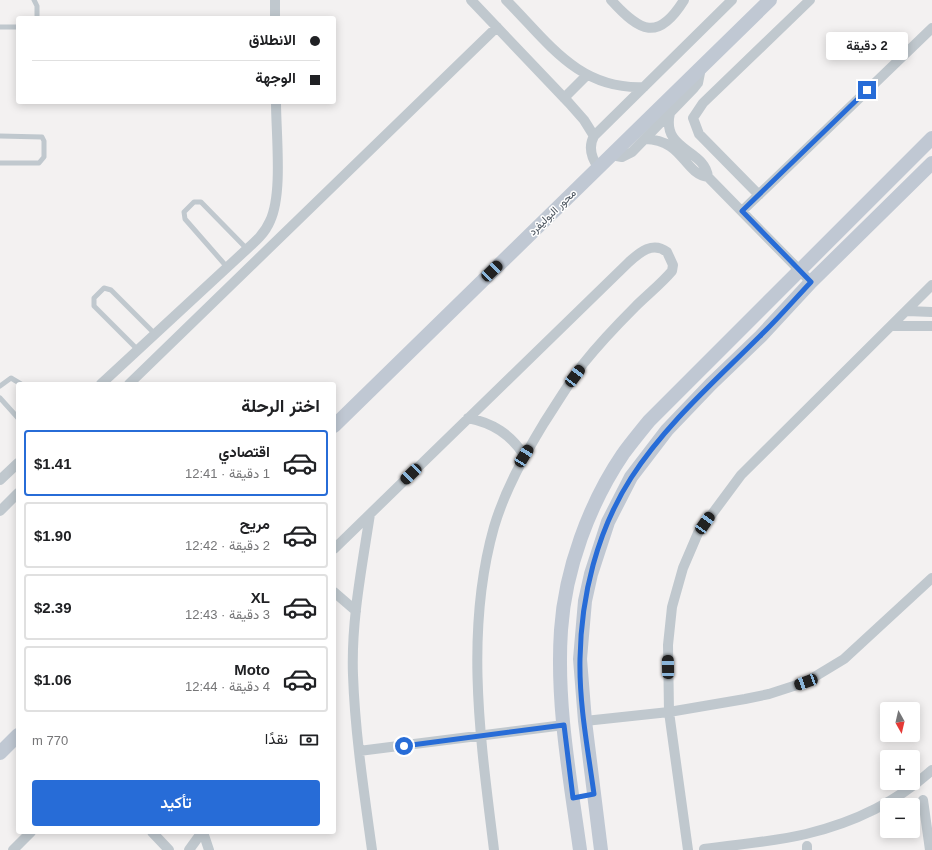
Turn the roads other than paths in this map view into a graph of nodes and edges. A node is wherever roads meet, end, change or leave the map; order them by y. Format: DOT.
graph roads {
  1 [pos="34,0"];
  2 [pos="275,0"];
  3 [pos="471,0"];
  4 [pos="506,0"];
  5 [pos="611,0"];
  6 [pos="684,0"];
  7 [pos="732,0"];
  8 [pos="770,0"];
  9 [pos="810,0"];
  10 [pos="38,16"];
  11 [pos="275,16"];
  12 [pos="0,27"];
  13 [pos="16,27"];
  14 [pos="497,27"];
  15 [pos="932,28"];
  16 [pos="701,67"];
  17 [pos="586,76"];
  18 [pos="644,87"];
  19 [pos="564,98"];
  20 [pos="276,104"];
  21 [pos="670,113"];
  22 [pos="0,136"];
  23 [pos="594,136"];
  24 [pos="932,138"];
  25 [pos="645,139"];
  26 [pos="611,155"];
  27 [pos="691,160"];
  28 [pos="0,163"];
  29 [pos="932,163"];
  30 [pos="598,167"];
  31 [pos="759,195"];
  32 [pos="742,211"];
  33 [pos="247,249"];
  34 [pos="228,268"];
  35 [pos="799,270"];
  36 [pos="811,282"];
  37 [pos="932,285"];
  38 [pos="908,311"];
  39 [pos="932,312"];
  40 [pos="893,326"];
  41 [pos="932,326"];
  42 [pos="156,335"];
  43 [pos="138,351"];
  44 [pos="18,382"];
  45 [pos="103,382"];
  46 [pos="131,382"];
  47 [pos="0,386"];
  48 [pos="0,398"];
  49 [pos="16,416"];
  50 [pos="468,418"];
  51 [pos="336,424"];
  52 [pos="524,456"];
  53 [pos="16,465"];
  54 [pos="0,480"];
  55 [pos="16,495"];
  56 [pos="0,511"];
  57 [pos="370,514"];
  58 [pos="336,546"];
  59 [pos="932,578"];
  60 [pos="336,594"];
  61 [pos="356,611"];
  62 [pos="669,712"];
  63 [pos="585,721"];
  64 [pos="564,725"];
  65 [pos="480,736"];
  66 [pos="16,737"];
  67 [pos="359,751"];
  68 [pos="0,753"];
  69 [pos="932,770"];
  70 [pos="594,794"];
  71 [pos="573,798"];
  72 [pos="923,800"];
  73 [pos="29,834"];
  74 [pos="154,834"];
  75 [pos="201,834"];
  76 [pos="204,834"];
  77 [pos="704,849"];
  78 [pos="13,850"];
  79 [pos="169,850"];
  80 [pos="189,850"];
  81 [pos="209,850"];
  82 [pos="372,850"];
  83 [pos="494,850"];
  84 [pos="580,850"];
  85 [pos="601,850"];
  86 [pos="688,850"];
  87 [pos="930,850"];
  1 -- 10 [label="lane"];
  2 -- 11 [label="street"];
  3 -- 14 [label="street"];
  4 -- 17 [label="street"];
  5 -- 6 [label="street"];
  7 -- 18 [label="street"];
  8 -- 16 [label="street, محور البوليفرد"];
  9 -- 31 [label="street"];
  12 -- 13 [label="lane"];
  14 -- 19 [label="street"];
  14 -- 46 [label="street"];
  15 -- 31 [label="street"];
  16 -- 21 [label="street"];
  16 -- 26 [label="street, محور البوليفرد"];
  17 -- 18 [label="street"];
  17 -- 19 [label="street"];
  18 -- 23 [label="street"];
  19 -- 23 [label="street"];
  20 -- 33 [label="street"];
  21 -- 25 [label="street"];
  21 -- 27 [label="street"];
  22 -- 28 [label="lane"];
  23 -- 30 [label="street"];
  24 -- 35 [label="street"];
  25 -- 26 [label="street"];
  25 -- 27 [label="street"];
  26 -- 30 [label="street, محور البوليفرد"];
  27 -- 32 [label="street"];
  29 -- 36 [label="street"];
  30 -- 51 [label="street, محور البوليفرد"];
  31 -- 32 [label="street"];
  32 -- 35 [label="street"];
  33 -- 34 [label="street"];
  33 -- 34 [label="lane"];
  34 -- 42 [label="street"];
  35 -- 36 [label="street"];
  35 -- 64 [label="street"];
  36 -- 63 [label="street"];
  37 -- 38 [label="street"];
  38 -- 39 [label="street"];
  38 -- 40 [label="street"];
  40 -- 41 [label="street"];
  40 -- 62 [label="street"];
  42 -- 43 [label="street"];
  42 -- 43 [label="lane"];
  43 -- 45 [label="street"];
  44 -- 47 [label="lane"];
  48 -- 49 [label="lane"];
  50 -- 52 [label="street"];
  50 -- 52 [label="street"];
  50 -- 57 [label="street"];
  52 -- 65 [label="street"];
  53 -- 54 [label="street"];
  55 -- 56 [label="street"];
  57 -- 58 [label="street"];
  57 -- 61 [label="street"];
  59 -- 62 [label="street"];
  60 -- 61 [label="street"];
  61 -- 67 [label="street"];
  62 -- 63 [label="street"];
  62 -- 86 [label="street"];
  63 -- 70 [label="street"];
  64 -- 65 [label="street"];
  64 -- 71 [label="street"];
  65 -- 67 [label="street"];
  65 -- 83 [label="street"];
  66 -- 68 [label="street"];
  67 -- 82 [label="street"];
  69 -- 77 [label="street"];
  70 -- 71 [label="street"];
  70 -- 85 [label="street"];
  71 -- 84 [label="street"];
  72 -- 87 [label="street"];
  73 -- 78 [label="street"];
  74 -- 79 [label="street"];
  75 -- 80 [label="street"];
  76 -- 81 [label="street"];
}
